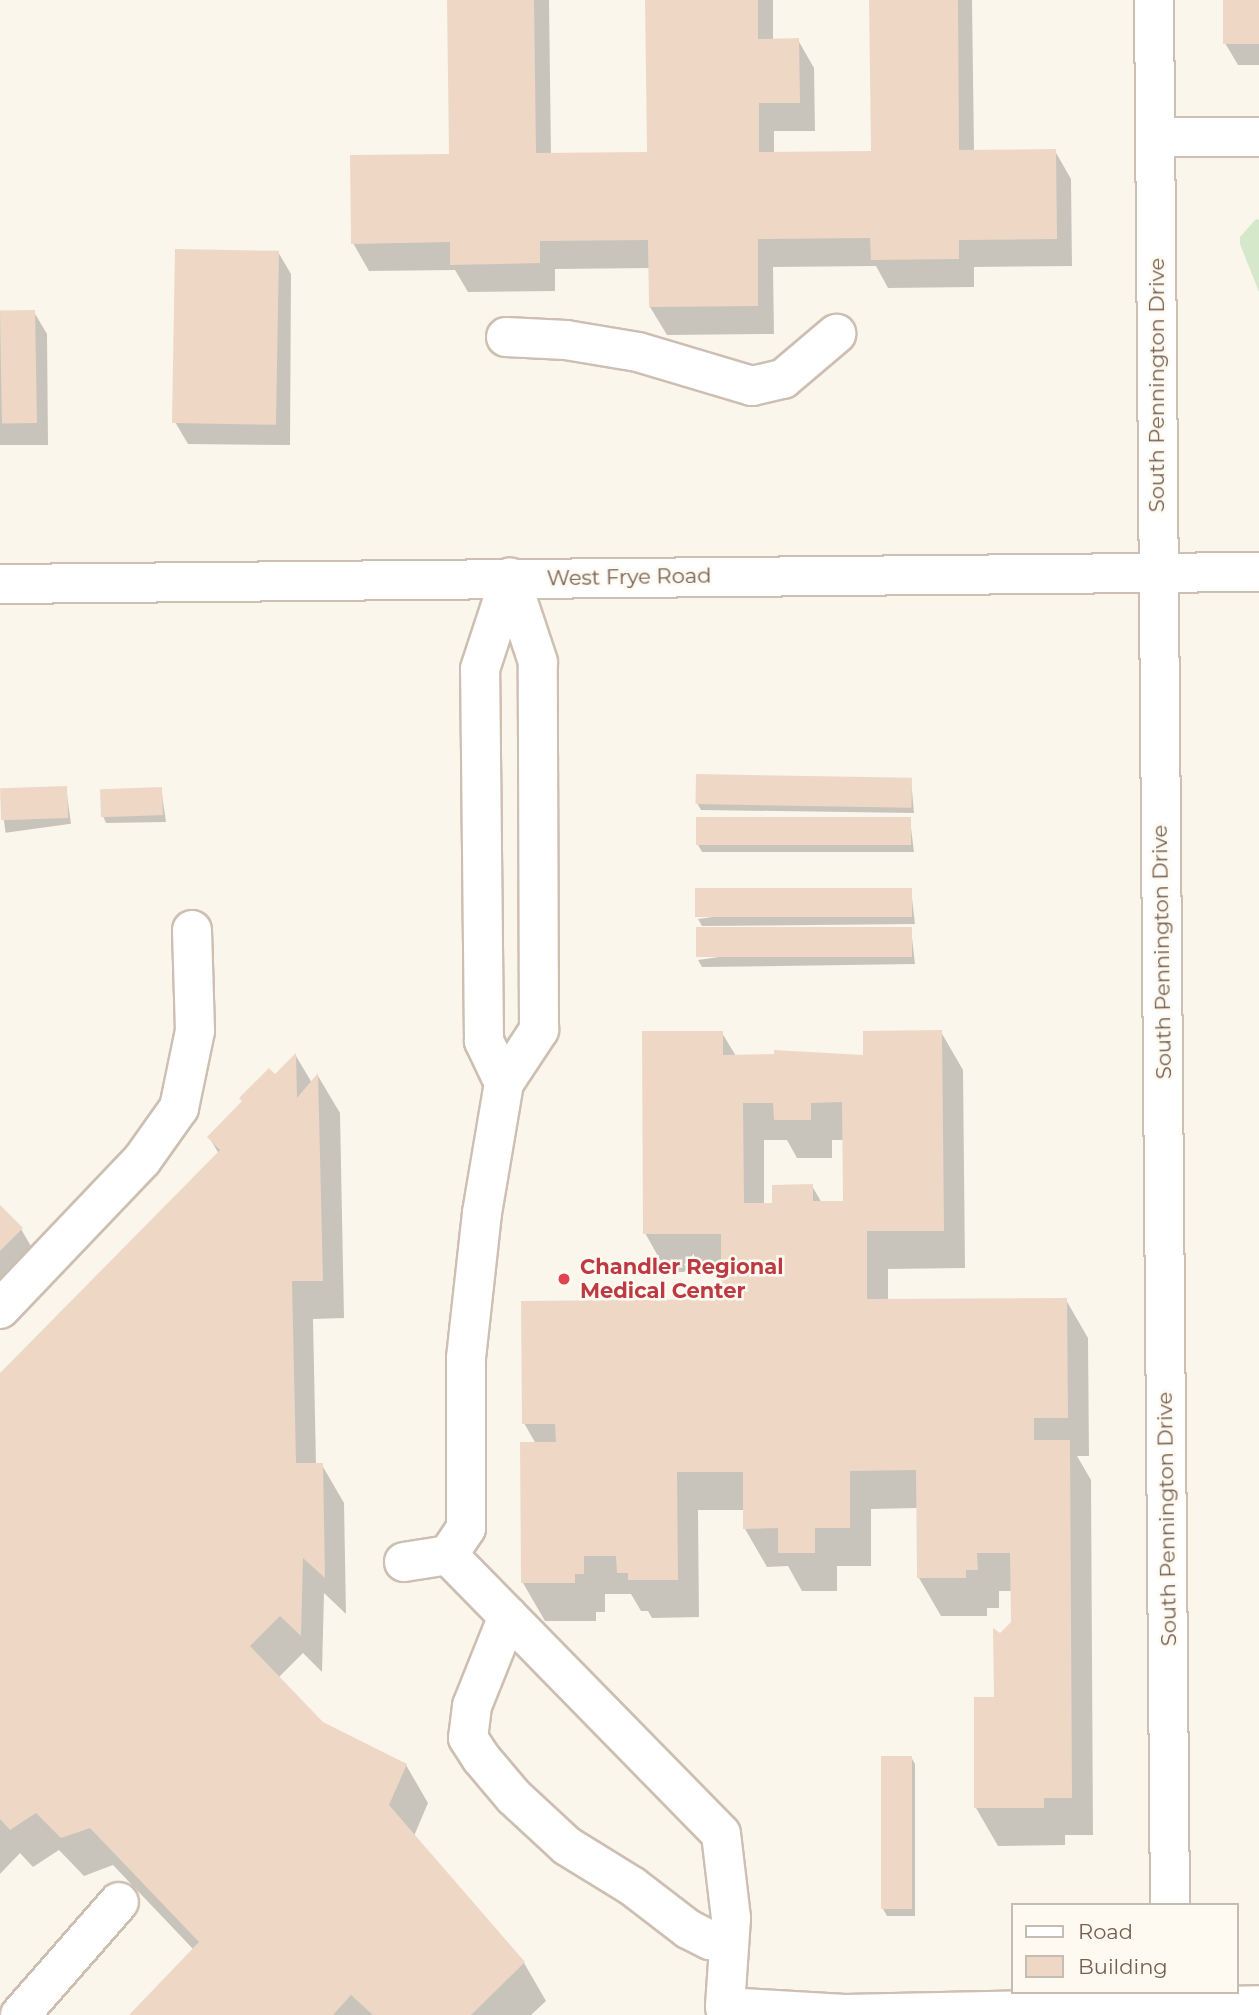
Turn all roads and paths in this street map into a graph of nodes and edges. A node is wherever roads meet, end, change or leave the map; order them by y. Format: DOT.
graph roads {
  1 [pos="1154,0"];
  2 [pos="1156,137"];
  3 [pos="1259,137"];
  4 [pos="836,334"];
  5 [pos="506,337"];
  6 [pos="1159,572"];
  7 [pos="1259,572"];
  8 [pos="510,578"];
  9 [pos="0,584"];
  10 [pos="192,930"];
  11 [pos="504,1083"];
  12 [pos="0,1309"];
  13 [pos="448,1555"];
  14 [pos="404,1562"];
  15 [pos="508,1616"];
  16 [pos="119,1902"];
  17 [pos="1170,1903"];
  18 [pos="729,1942"];
  19 [pos="1170,2004"];
  20 [pos="1259,2005"];
  21 [pos="721,2011"];
  22 [pos="846,2014"];
  23 [pos="20,2015"];
  1 -- 2 [label="street, South Pennington Drive"];
  2 -- 3 [label="street"];
  2 -- 6 [label="street, South Pennington Drive"];
  4 -- 5 [label="street"];
  6 -- 7 [label="street, West Frye Road"];
  6 -- 8 [label="street, West Frye Road"];
  6 -- 17 [label="street, South Pennington Drive"];
  8 -- 9 [label="street, West Frye Road"];
  8 -- 11 [label="street"];
  8 -- 11 [label="street"];
  10 -- 12 [label="street"];
  11 -- 13 [label="street"];
  13 -- 14 [label="street"];
  13 -- 15 [label="street"];
  15 -- 18 [label="street"];
  15 -- 18 [label="street"];
  16 -- 23 [label="street"];
  18 -- 21 [label="street"];
  19 -- 20 [label="street"];
  19 -- 22 [label="street"];
  21 -- 22 [label="street"];
}
